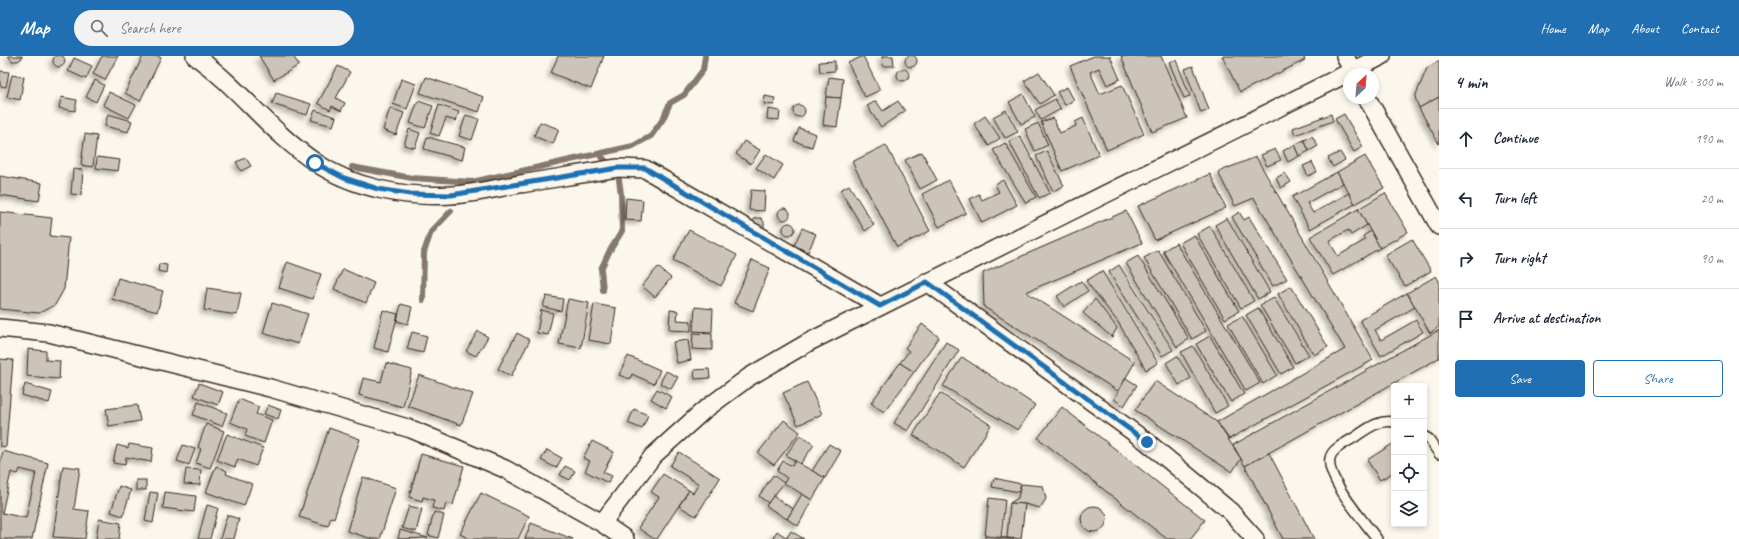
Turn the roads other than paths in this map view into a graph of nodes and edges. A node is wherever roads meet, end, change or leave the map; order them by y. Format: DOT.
graph roads {
  1 [pos="195,56"];
  2 [pos="1382,56"];
  3 [pos="1350,67"];
  4 [pos="1370,104"];
  5 [pos="1439,226"];
  6 [pos="927,282"];
  7 [pos="880,306"];
  8 [pos="0,328"];
  9 [pos="1391,422"];
  10 [pos="1427,438"];
  11 [pos="1439,454"];
  12 [pos="602,523"];
  13 [pos="625,539"];
  14 [pos="1255,539"];
  15 [pos="1377,539"];
  1 -- 7 [label="street"];
  2 -- 3 [label="street"];
  3 -- 6 [label="street"];
  4 -- 5 [label="street"];
  6 -- 7 [label="street"];
  6 -- 14 [label="street"];
  7 -- 12 [label="street"];
  8 -- 12 [label="street"];
  9 -- 15 [label="lane"];
  10 -- 11 [label="lane"];
  12 -- 13 [label="street"];
}
